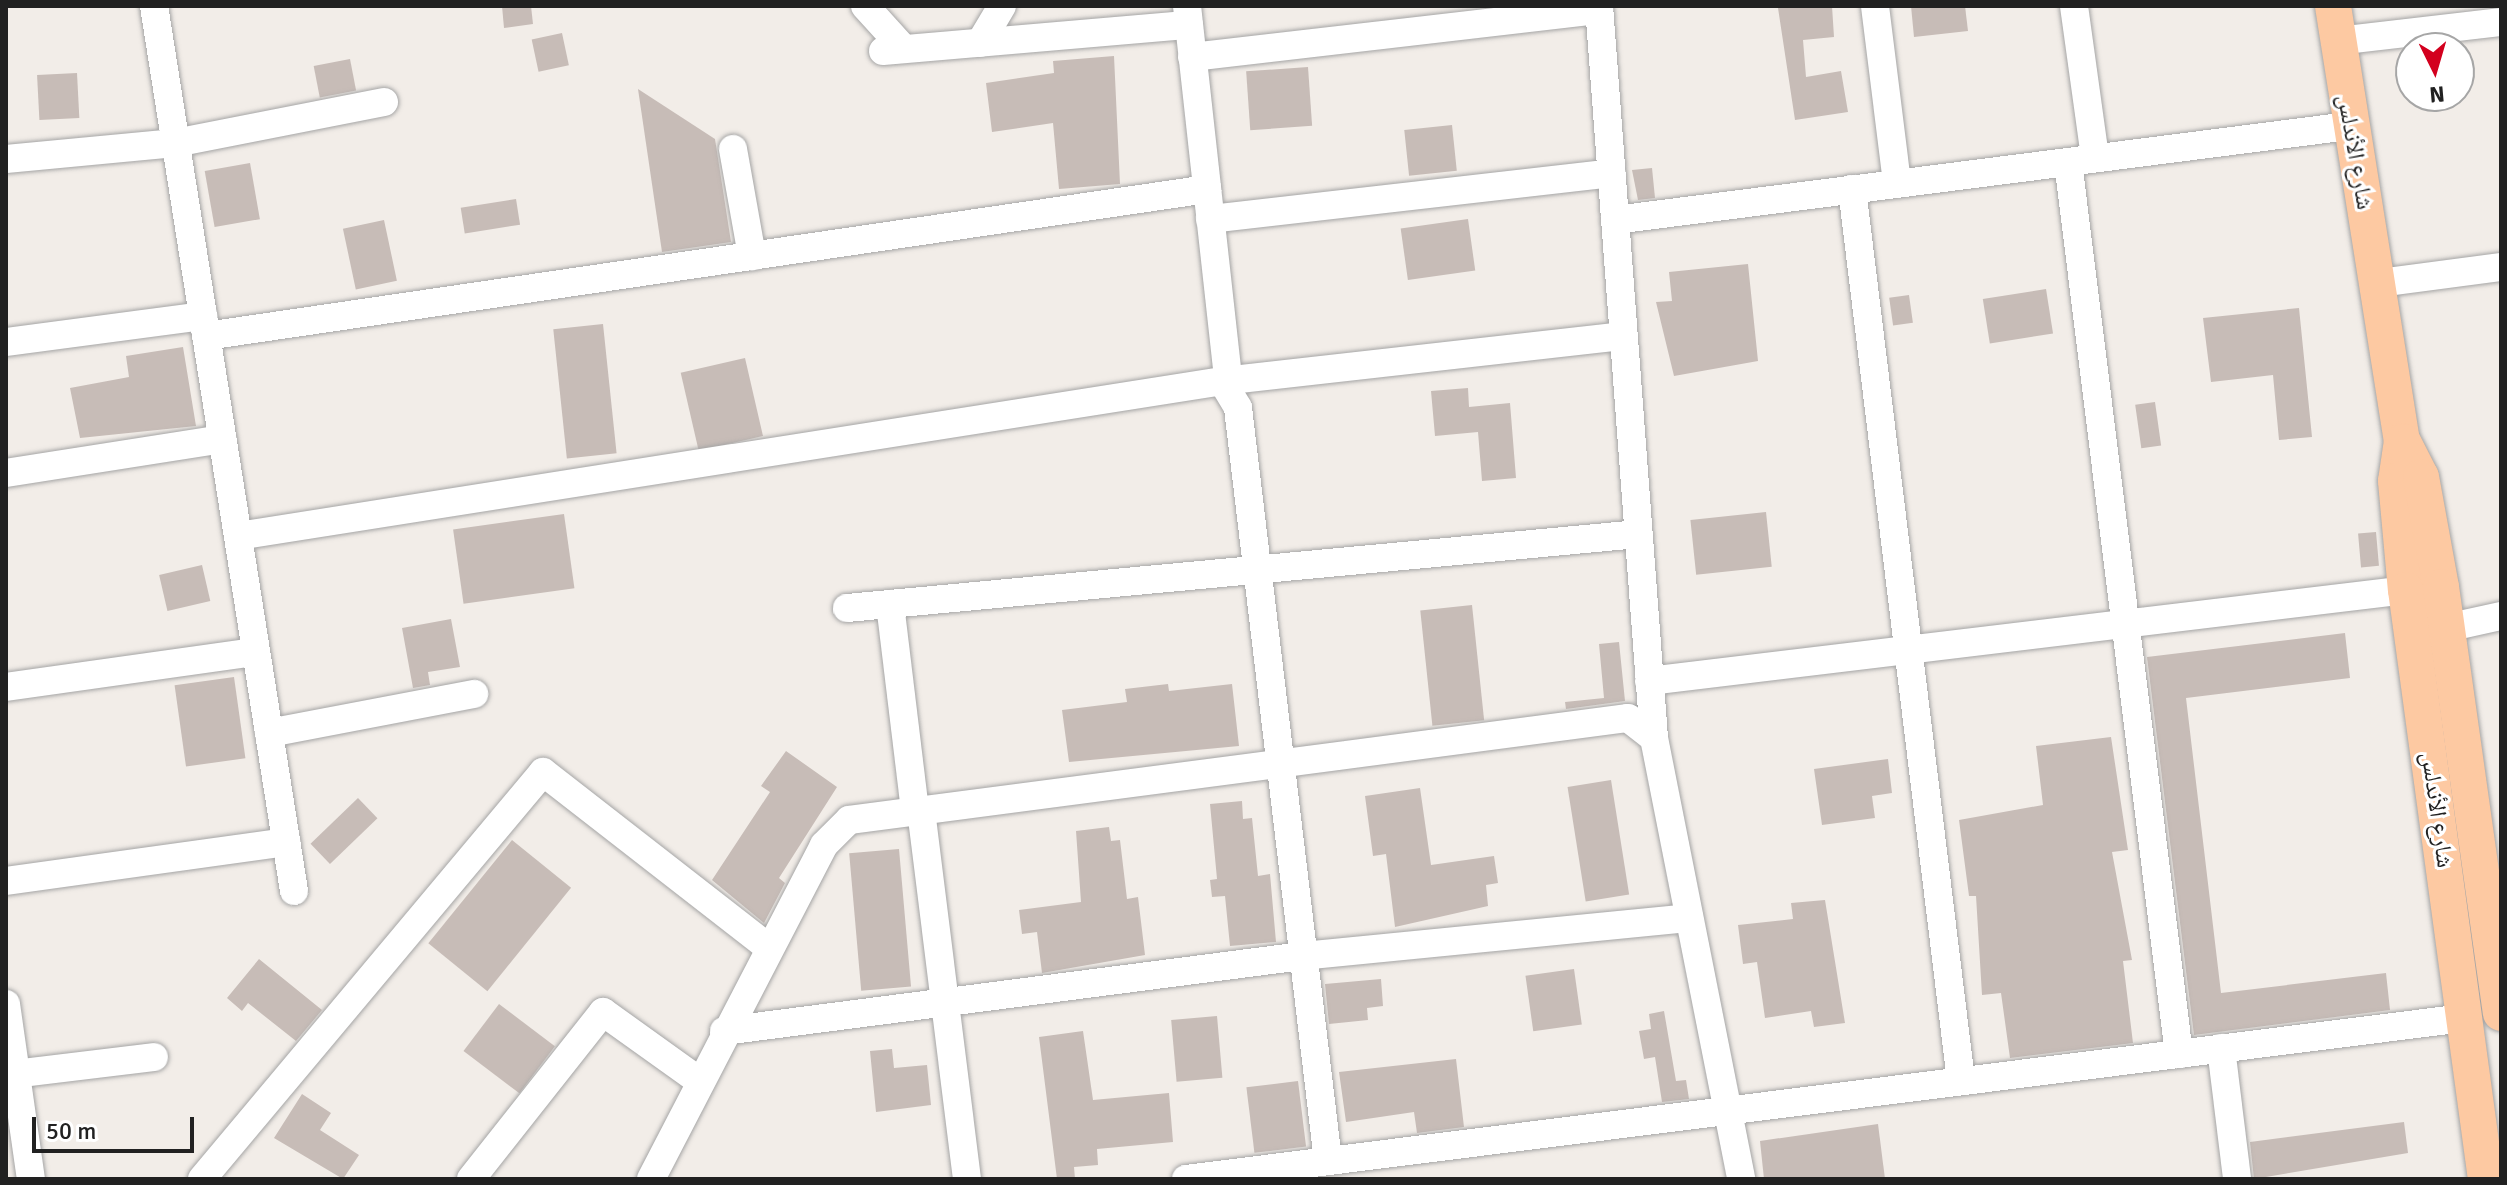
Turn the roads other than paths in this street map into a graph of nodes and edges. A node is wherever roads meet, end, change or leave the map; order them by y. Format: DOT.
graph roads {
  1 [pos="154,6"];
  2 [pos="865,6"];
  3 [pos="1002,6"];
  4 [pos="1875,6"];
  5 [pos="2074,6"];
  6 [pos="1599,8"];
  7 [pos="1188,16"];
  8 [pos="2501,22"];
  9 [pos="2335,23"];
  10 [pos="980,43"];
  11 [pos="1192,57"];
  12 [pos="384,102"];
  13 [pos="2349,126"];
  14 [pos="175,143"];
  15 [pos="733,149"];
  16 [pos="6,159"];
  17 [pos="2082,160"];
  18 [pos="1611,173"];
  19 [pos="1897,183"];
  20 [pos="1207,189"];
  21 [pos="1852,189"];
  22 [pos="1210,219"];
  23 [pos="1615,220"];
  24 [pos="752,256"];
  25 [pos="2501,267"];
  26 [pos="2379,283"];
  27 [pos="204,326"];
  28 [pos="1623,336"];
  29 [pos="6,342"];
  30 [pos="1226,383"];
  31 [pos="222,439"];
  32 [pos="2402,441"];
  33 [pos="6,473"];
  34 [pos="1638,534"];
  35 [pos="238,536"];
  36 [pos="1256,570"];
  37 [pos="2406,590"];
  38 [pos="890,604"];
  39 [pos="847,608"];
  40 [pos="2501,616"];
  41 [pos="2125,623"];
  42 [pos="2447,627"];
  43 [pos="2412,637"];
  44 [pos="1909,650"];
  45 [pos="256,652"];
  46 [pos="1649,681"];
  47 [pos="6,687"];
  48 [pos="474,694"];
  49 [pos="269,733"];
  50 [pos="1654,738"];
  51 [pos="1278,764"];
  52 [pos="918,811"];
  53 [pos="286,842"];
  54 [pos="6,881"];
  55 [pos="294,891"];
  56 [pos="1689,918"];
  57 [pos="769,948"];
  58 [pos="1302,956"];
  59 [pos="947,1000"];
  60 [pos="6,1004"];
  61 [pos="2501,1013"];
  62 [pos="2464,1018"];
  63 [pos="724,1031"];
  64 [pos="2221,1048"];
  65 [pos="2179,1054"];
  66 [pos="154,1057"];
  67 [pos="11,1075"];
  68 [pos="698,1080"];
  69 [pos="1961,1081"];
  70 [pos="1727,1110"];
  71 [pos="1346,1166"];
  72 [pos="31,1179"];
  73 [pos="202,1179"];
  74 [pos="471,1179"];
  75 [pos="651,1179"];
  76 [pos="967,1179"];
  77 [pos="1186,1179"];
  78 [pos="1741,1179"];
  79 [pos="2237,1179"];
  80 [pos="2486,1179"];
  1 -- 14 [label="street"];
  2 -- 10 [label="street"];
  3 -- 10 [label="street"];
  4 -- 19 [label="street"];
  5 -- 17 [label="street"];
  6 -- 11 [label="street"];
  6 -- 18 [label="street"];
  7 -- 10 [label="street"];
  7 -- 11 [label="street"];
  8 -- 9 [label="street"];
  9 -- 13 [label="main road, شارع الأندلس"];
  11 -- 20 [label="street"];
  12 -- 14 [label="street"];
  13 -- 17 [label="street"];
  13 -- 26 [label="main road, شارع الأندلس"];
  14 -- 16 [label="street"];
  14 -- 27 [label="street"];
  15 -- 24 [label="street"];
  17 -- 19 [label="street"];
  17 -- 41 [label="street"];
  18 -- 22 [label="street"];
  18 -- 23 [label="street"];
  19 -- 21 [label="street"];
  20 -- 22 [label="street"];
  20 -- 24 [label="street"];
  21 -- 23 [label="street"];
  21 -- 44 [label="street"];
  22 -- 30 [label="street"];
  23 -- 28 [label="street"];
  24 -- 27 [label="street"];
  25 -- 26 [label="street"];
  26 -- 32 [label="main road, شارع الأندلس"];
  27 -- 29 [label="street"];
  27 -- 31 [label="street"];
  28 -- 30 [label="street"];
  28 -- 34 [label="street"];
  30 -- 35 [label="street"];
  30 -- 36 [label="street"];
  31 -- 33 [label="street"];
  31 -- 35 [label="street"];
  32 -- 37 [label="main road, شارع الأندلس"];
  32 -- 42 [label="main road, شارع الأندلس"];
  34 -- 36 [label="street"];
  34 -- 46 [label="street"];
  35 -- 45 [label="street"];
  36 -- 38 [label="street"];
  36 -- 51 [label="street"];
  37 -- 41 [label="street"];
  37 -- 43 [label="main road, شارع الأندلس"];
  38 -- 39 [label="street"];
  38 -- 52 [label="street"];
  40 -- 42 [label="street"];
  41 -- 44 [label="street"];
  41 -- 65 [label="street"];
  42 -- 43 [label="street"];
  42 -- 61 [label="main road, شارع الأندلس"];
  43 -- 62 [label="main road, شارع الأندلس"];
  44 -- 46 [label="street"];
  44 -- 69 [label="street"];
  45 -- 47 [label="street"];
  45 -- 49 [label="street"];
  46 -- 50 [label="street"];
  48 -- 49 [label="street"];
  49 -- 53 [label="street"];
  50 -- 51 [label="street"];
  50 -- 56 [label="street"];
  51 -- 52 [label="street"];
  51 -- 58 [label="street"];
  52 -- 57 [label="street"];
  52 -- 59 [label="street"];
  53 -- 54 [label="street"];
  53 -- 55 [label="street"];
  56 -- 58 [label="street"];
  56 -- 70 [label="street"];
  57 -- 63 [label="street"];
  57 -- 73 [label="street"];
  58 -- 59 [label="street"];
  58 -- 71 [label="street"];
  59 -- 63 [label="street"];
  59 -- 76 [label="street"];
  60 -- 67 [label="street"];
  62 -- 64 [label="street"];
  62 -- 80 [label="main road, شارع الأندلس"];
  63 -- 68 [label="street"];
  64 -- 65 [label="street"];
  64 -- 79 [label="street"];
  65 -- 69 [label="street"];
  66 -- 67 [label="street"];
  67 -- 72 [label="street"];
  68 -- 74 [label="street"];
  68 -- 75 [label="street"];
  69 -- 70 [label="street"];
  70 -- 71 [label="street"];
  70 -- 78 [label="street"];
  71 -- 77 [label="street"];
}
